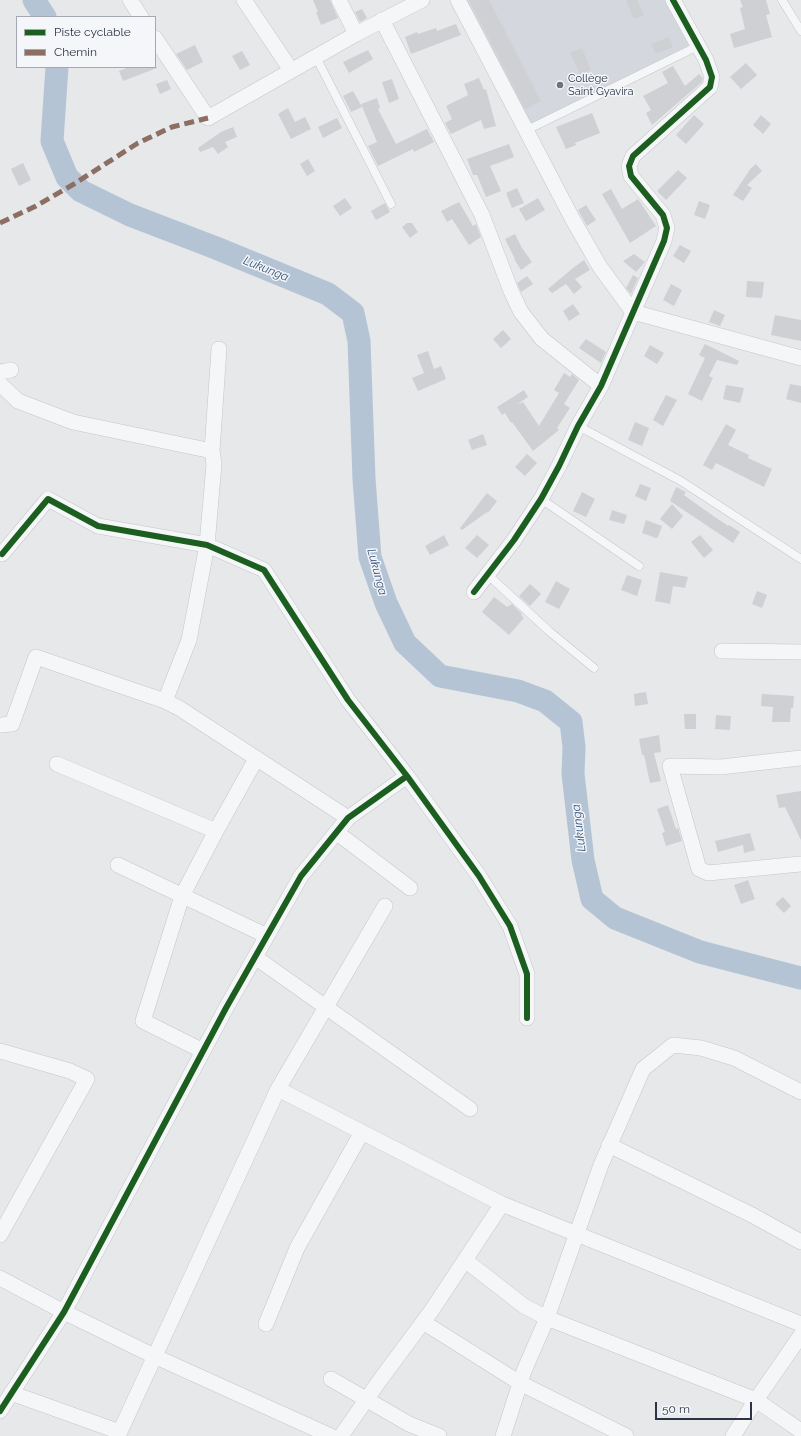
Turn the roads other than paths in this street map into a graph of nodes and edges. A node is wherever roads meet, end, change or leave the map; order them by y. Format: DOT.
graph roads {
  1 [pos="130,0"];
  2 [pos="244,0"];
  3 [pos="339,0"];
  4 [pos="422,0"];
  5 [pos="458,0"];
  6 [pos="673,0"];
  7 [pos="782,0"];
  8 [pos="140,16"];
  9 [pos="382,20"];
  10 [pos="801,31"];
  11 [pos="356,34"];
  12 [pos="156,40"];
  13 [pos="698,46"];
  14 [pos="316,57"];
  15 [pos="291,70"];
  16 [pos="527,130"];
  17 [pos="391,204"];
  18 [pos="633,312"];
  19 [pos="219,349"];
  20 [pos="801,358"];
  21 [pos="0,384"];
  22 [pos="601,386"];
  23 [pos="578,426"];
  24 [pos="212,451"];
  25 [pos="541,499"];
  26 [pos="207,545"];
  27 [pos="2,554"];
  28 [pos="801,559"];
  29 [pos="639,566"];
  30 [pos="488,575"];
  31 [pos="474,592"];
  32 [pos="722,651"];
  33 [pos="801,652"];
  34 [pos="594,668"];
  35 [pos="165,701"];
  36 [pos="0,725"];
  37 [pos="801,758"];
  38 [pos="256,759"];
  39 [pos="57,764"];
  40 [pos="407,776"];
  41 [pos="348,818"];
  42 [pos="216,830"];
  43 [pos="336,832"];
  44 [pos="801,864"];
  45 [pos="118,865"];
  46 [pos="410,888"];
  47 [pos="182,896"];
  48 [pos="385,906"];
  49 [pos="267,936"];
  50 [pos="255,957"];
  51 [pos="325,1008"];
  52 [pos="527,1018"];
  53 [pos="0,1051"];
  54 [pos="203,1051"];
  55 [pos="278,1089"];
  56 [pos="801,1092"];
  57 [pos="470,1109"];
  58 [pos="362,1132"];
  59 [pos="609,1145"];
  60 [pos="502,1204"];
  61 [pos="576,1234"];
  62 [pos="0,1235"];
  63 [pos="801,1242"];
  64 [pos="465,1260"];
  65 [pos="0,1278"];
  66 [pos="64,1312"];
  67 [pos="547,1318"];
  68 [pos="423,1322"];
  69 [pos="266,1324"];
  70 [pos="801,1324"];
  71 [pos="801,1335"];
  72 [pos="154,1356"];
  73 [pos="331,1379"];
  74 [pos="520,1383"];
  75 [pos="11,1393"];
  76 [pos="367,1400"];
  77 [pos="756,1400"];
  78 [pos="0,1411"];
  79 [pos="801,1431"];
  80 [pos="119,1434"];
  81 [pos="331,1436"];
  82 [pos="341,1436"];
  83 [pos="439,1436"];
  84 [pos="503,1436"];
  85 [pos="626,1436"];
  86 [pos="733,1436"];
  1 -- 8 [label="street"];
  2 -- 15 [label="street"];
  3 -- 11 [label="street"];
  4 -- 9 [label="street"];
  5 -- 16 [label="street"];
  6 -- 13 [label="street"];
  7 -- 10 [label="lane"];
  9 -- 11 [label="street"];
  9 -- 22 [label="street"];
  11 -- 14 [label="street"];
  12 -- 15 [label="street"];
  13 -- 16 [label="lane"];
  13 -- 18 [label="street"];
  14 -- 15 [label="street"];
  14 -- 17 [label="lane"];
  16 -- 18 [label="street"];
  18 -- 20 [label="street"];
  18 -- 22 [label="street"];
  19 -- 24 [label="street"];
  21 -- 24 [label="street"];
  22 -- 23 [label="street"];
  23 -- 25 [label="street"];
  23 -- 28 [label="lane"];
  24 -- 26 [label="street"];
  25 -- 29 [label="lane"];
  25 -- 30 [label="street"];
  26 -- 27 [label="street"];
  26 -- 35 [label="street"];
  26 -- 40 [label="street"];
  30 -- 31 [label="street"];
  30 -- 34 [label="lane"];
  32 -- 33 [label="street"];
  35 -- 36 [label="street"];
  35 -- 38 [label="street"];
  37 -- 44 [label="street"];
  38 -- 41 [label="street"];
  38 -- 42 [label="street"];
  39 -- 42 [label="street"];
  40 -- 41 [label="street"];
  40 -- 52 [label="street"];
  41 -- 43 [label="street"];
  42 -- 47 [label="street"];
  43 -- 46 [label="street"];
  43 -- 49 [label="street"];
  45 -- 47 [label="street"];
  47 -- 49 [label="street"];
  47 -- 54 [label="street"];
  48 -- 51 [label="street"];
  49 -- 50 [label="street"];
  50 -- 51 [label="street"];
  50 -- 54 [label="street"];
  51 -- 55 [label="street"];
  51 -- 57 [label="street"];
  53 -- 62 [label="street"];
  54 -- 66 [label="street"];
  55 -- 58 [label="street"];
  55 -- 72 [label="street"];
  56 -- 59 [label="street"];
  58 -- 60 [label="street"];
  58 -- 69 [label="street"];
  59 -- 61 [label="street"];
  59 -- 63 [label="street"];
  60 -- 61 [label="street"];
  60 -- 64 [label="street"];
  61 -- 67 [label="street"];
  61 -- 70 [label="street"];
  64 -- 67 [label="street"];
  64 -- 68 [label="street"];
  65 -- 66 [label="street"];
  66 -- 72 [label="street"];
  66 -- 75 [label="street"];
  67 -- 74 [label="street"];
  67 -- 77 [label="street"];
  68 -- 74 [label="street"];
  68 -- 76 [label="street"];
  71 -- 77 [label="street"];
  72 -- 80 [label="street"];
  72 -- 81 [label="street"];
  73 -- 76 [label="street"];
  74 -- 84 [label="street"];
  74 -- 85 [label="street"];
  75 -- 78 [label="street"];
  75 -- 80 [label="street"];
  76 -- 82 [label="street"];
  76 -- 83 [label="street"];
  77 -- 79 [label="street"];
  77 -- 86 [label="street"];
}
